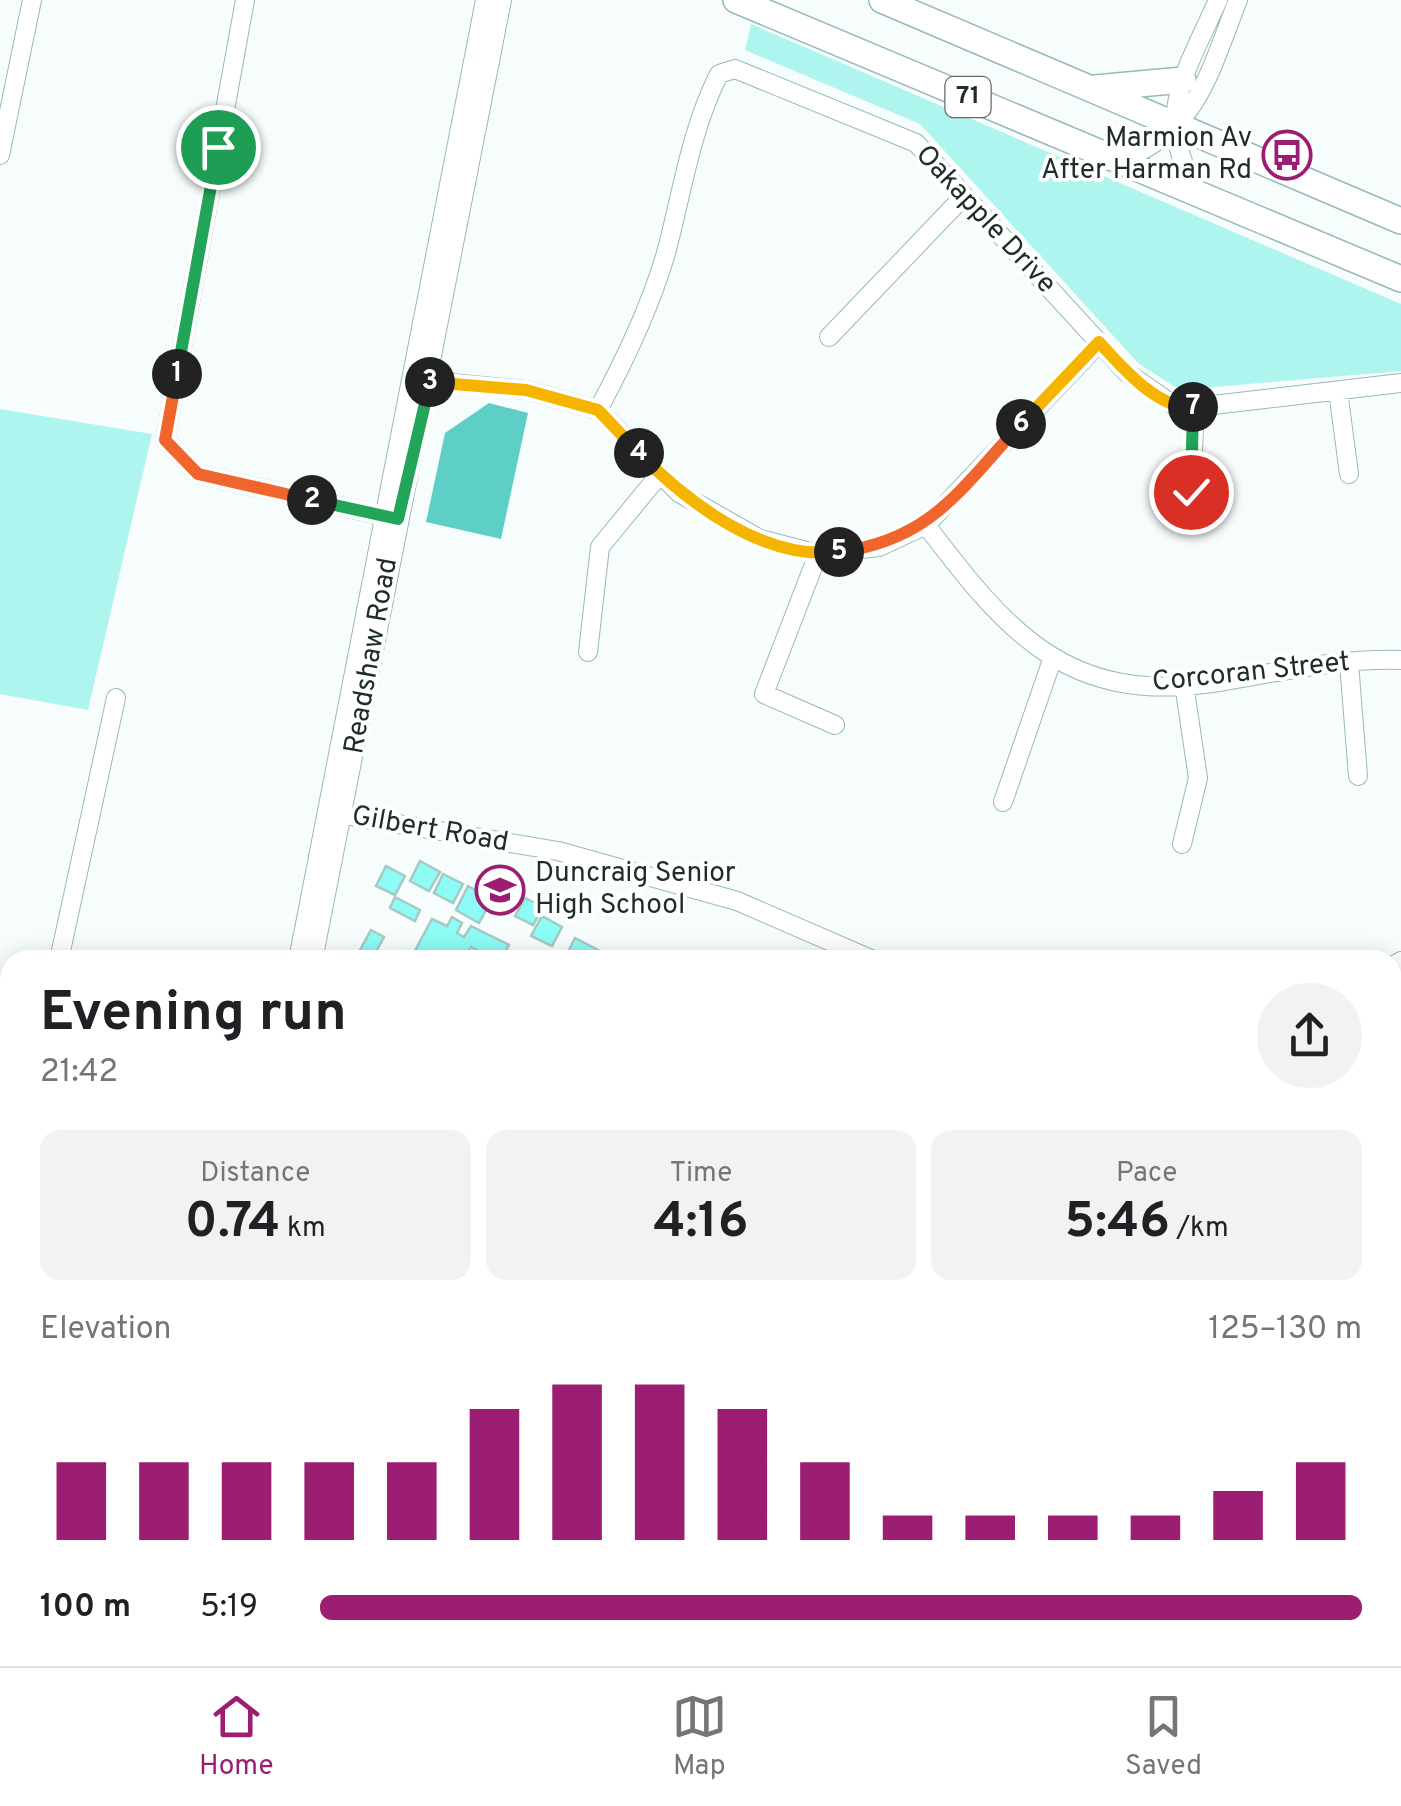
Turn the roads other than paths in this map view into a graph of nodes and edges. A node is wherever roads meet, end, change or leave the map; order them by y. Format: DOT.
graph roads {
  1 [pos="32,0"];
  2 [pos="245,0"];
  3 [pos="485,0"];
  4 [pos="502,0"];
  5 [pos="736,0"];
  6 [pos="882,0"];
  7 [pos="1218,0"];
  8 [pos="1238,0"];
  9 [pos="1193,84"];
  10 [pos="1086,88"];
  11 [pos="1176,125"];
  12 [pos="0,155"];
  13 [pos="1249,155"];
  14 [pos="1116,161"];
  15 [pos="964,196"];
  16 [pos="1200,196"];
  17 [pos="1401,222"];
  18 [pos="1401,279"];
  19 [pos="830,338"];
  20 [pos="1099,342"];
  21 [pos="420,380"];
  22 [pos="1401,383"];
  23 [pos="1338,391"];
  24 [pos="1195,407"];
  25 [pos="598,410"];
  26 [pos="660,474"];
  27 [pos="1349,474"];
  28 [pos="1191,492"];
  29 [pos="391,518"];
  30 [pos="926,525"];
  31 [pos="818,554"];
  32 [pos="588,652"];
  33 [pos="1052,660"];
  34 [pos="1401,660"];
  35 [pos="1349,663"];
  36 [pos="1184,684"];
  37 [pos="116,698"];
  38 [pos="835,725"];
  39 [pos="1358,776"];
  40 [pos="1003,802"];
  41 [pos="336,814"];
  42 [pos="1182,844"];
  43 [pos="62,950"];
  44 [pos="301,950"];
  45 [pos="315,950"];
  46 [pos="850,950"];
  1 -- 12 [label="street"];
  2 -- 29 [label="street"];
  3 -- 21 [label="street, Readshaw Road"];
  4 -- 21 [label="street, Readshaw Road"];
  5 -- 14 [label="highway, 71"];
  6 -- 10 [label="highway, 71"];
  7 -- 9 [label="street"];
  8 -- 9 [label="street"];
  9 -- 10 [label="highway"];
  9 -- 11 [label="street"];
  9 -- 13 [label="street"];
  10 -- 11 [label="highway, 71"];
  11 -- 13 [label="highway, 71"];
  11 -- 14 [label="street"];
  11 -- 16 [label="street"];
  13 -- 17 [label="highway, 71"];
  14 -- 16 [label="highway, 71"];
  15 -- 19 [label="street"];
  15 -- 20 [label="street, Oakapple Drive"];
  15 -- 25 [label="street, Oakapple Drive"];
  16 -- 18 [label="highway, 71"];
  20 -- 24 [label="street, Oakapple Drive"];
  20 -- 30 [label="street"];
  21 -- 25 [label="street"];
  21 -- 29 [label="street, Readshaw Road"];
  22 -- 23 [label="street, Oakapple Drive"];
  23 -- 24 [label="street, Oakapple Drive"];
  23 -- 27 [label="street"];
  24 -- 28 [label="street"];
  25 -- 26 [label="street"];
  26 -- 31 [label="street"];
  26 -- 32 [label="street"];
  29 -- 41 [label="street, Readshaw Road"];
  30 -- 31 [label="street"];
  30 -- 33 [label="street, Corcoran Street"];
  31 -- 38 [label="street"];
  33 -- 36 [label="street, Corcoran Street"];
  33 -- 40 [label="street"];
  34 -- 35 [label="street, Corcoran Street"];
  35 -- 36 [label="street, Corcoran Street"];
  35 -- 39 [label="street"];
  36 -- 42 [label="street"];
  37 -- 43 [label="street"];
  41 -- 44 [label="street, Readshaw Road"];
  41 -- 45 [label="street, Readshaw Road"];
  41 -- 46 [label="street, Gilbert Road"];
}
